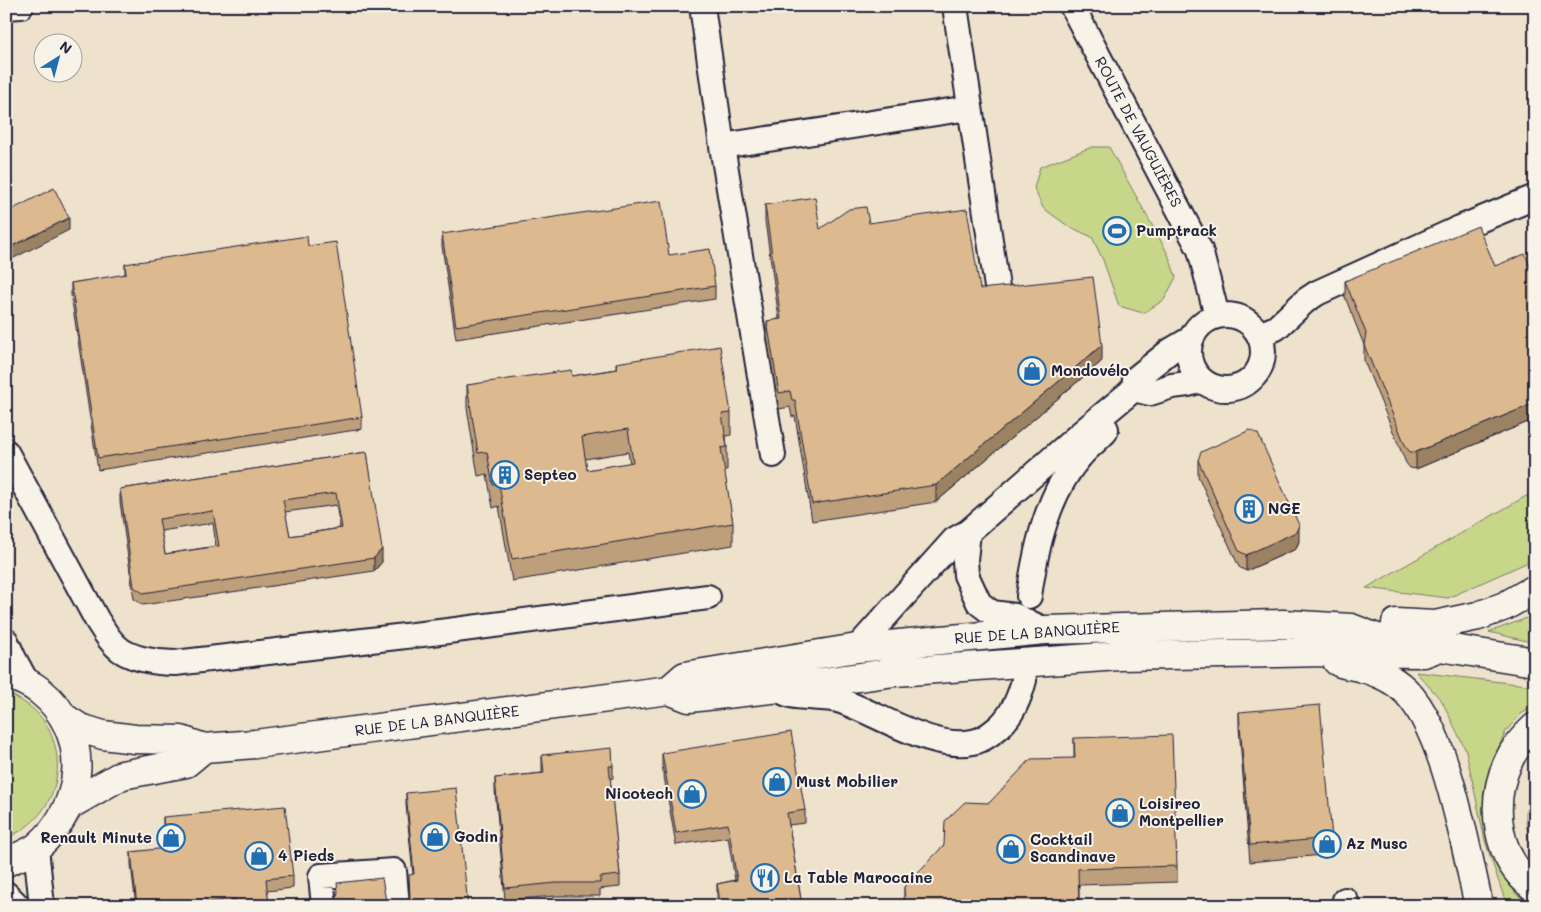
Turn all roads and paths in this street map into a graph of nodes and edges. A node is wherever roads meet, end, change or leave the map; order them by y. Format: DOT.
graph roads {
  1 [pos="21,6"];
  2 [pos="702,6"];
  3 [pos="955,6"];
  4 [pos="1072,6"];
  5 [pos="6,8"];
  6 [pos="969,108"];
  7 [pos="722,146"];
  8 [pos="1535,197"];
  9 [pos="997,288"];
  10 [pos="1217,316"];
  11 [pos="1259,335"];
  12 [pos="1192,338"];
  13 [pos="1202,380"];
  14 [pos="1134,389"];
  15 [pos="1110,409"];
  16 [pos="6,452"];
  17 [pos="773,455"];
  18 [pos="968,532"];
  19 [pos="938,558"];
  20 [pos="966,575"];
  21 [pos="1535,589"];
  22 [pos="1030,596"];
  23 [pos="708,597"];
  24 [pos="1351,628"];
  25 [pos="1045,630"];
  26 [pos="6,641"];
  27 [pos="857,648"];
  28 [pos="1440,648"];
  29 [pos="1326,652"];
  30 [pos="1535,662"];
  31 [pos="16,678"];
  32 [pos="1024,680"];
  33 [pos="780,688"];
  34 [pos="669,690"];
  35 [pos="63,716"];
  36 [pos="1535,727"];
  37 [pos="204,748"];
  38 [pos="70,804"];
  39 [pos="36,848"];
  40 [pos="6,862"];
  41 [pos="1535,888"];
  42 [pos="6,894"];
  43 [pos="18,906"];
  44 [pos="42,906"];
  45 [pos="324,906"];
  46 [pos="397,906"];
  47 [pos="1479,906"];
  1 -- 5 [label="street"];
  2 -- 7 [label="street"];
  3 -- 6 [label="street"];
  4 -- 10 [label="street, ROUTE DE VAUGUIÈRES"];
  6 -- 7 [label="street"];
  6 -- 9 [label="street"];
  7 -- 17 [label="street"];
  8 -- 11 [label="street"];
  10 -- 11 [label="street"];
  10 -- 12 [label="street"];
  11 -- 13 [label="street"];
  12 -- 13 [label="street"];
  12 -- 14 [label="street"];
  13 -- 14 [label="street"];
  14 -- 15 [label="street"];
  15 -- 18 [label="street"];
  15 -- 22 [label="street"];
  16 -- 23 [label="street"];
  18 -- 19 [label="street"];
  18 -- 20 [label="street"];
  19 -- 20 [label="street"];
  19 -- 27 [label="street"];
  20 -- 25 [label="street"];
  21 -- 24 [label="main road"];
  24 -- 25 [label="main road, RUE DE LA BANQUIÈRE"];
  24 -- 28 [label="main road, RUE DE LA BANQUIÈRE"];
  25 -- 27 [label="main road, RUE DE LA BANQUIÈRE"];
  26 -- 31 [label="street"];
  27 -- 34 [label="main road, RUE DE LA BANQUIÈRE"];
  28 -- 29 [label="main road, RUE DE LA BANQUIÈRE"];
  28 -- 30 [label="main road, RUE DE LA BANQUIÈRE"];
  29 -- 33 [label="main road, RUE DE LA BANQUIÈRE"];
  29 -- 47 [label="main road"];
  31 -- 35 [label="main road"];
  32 -- 33 [label="street"];
  33 -- 34 [label="main road, RUE DE LA BANQUIÈRE"];
  34 -- 37 [label="main road, RUE DE LA BANQUIÈRE"];
  35 -- 37 [label="main road, RUE DE LA BANQUIÈRE"];
  35 -- 38 [label="main road"];
  36 -- 41 [label="main road"];
  37 -- 38 [label="main road"];
  38 -- 39 [label="main road"];
  39 -- 40 [label="main road"];
  39 -- 44 [label="street"];
  42 -- 43 [label="street"];
  45 -- 46 [label="street"];
}
